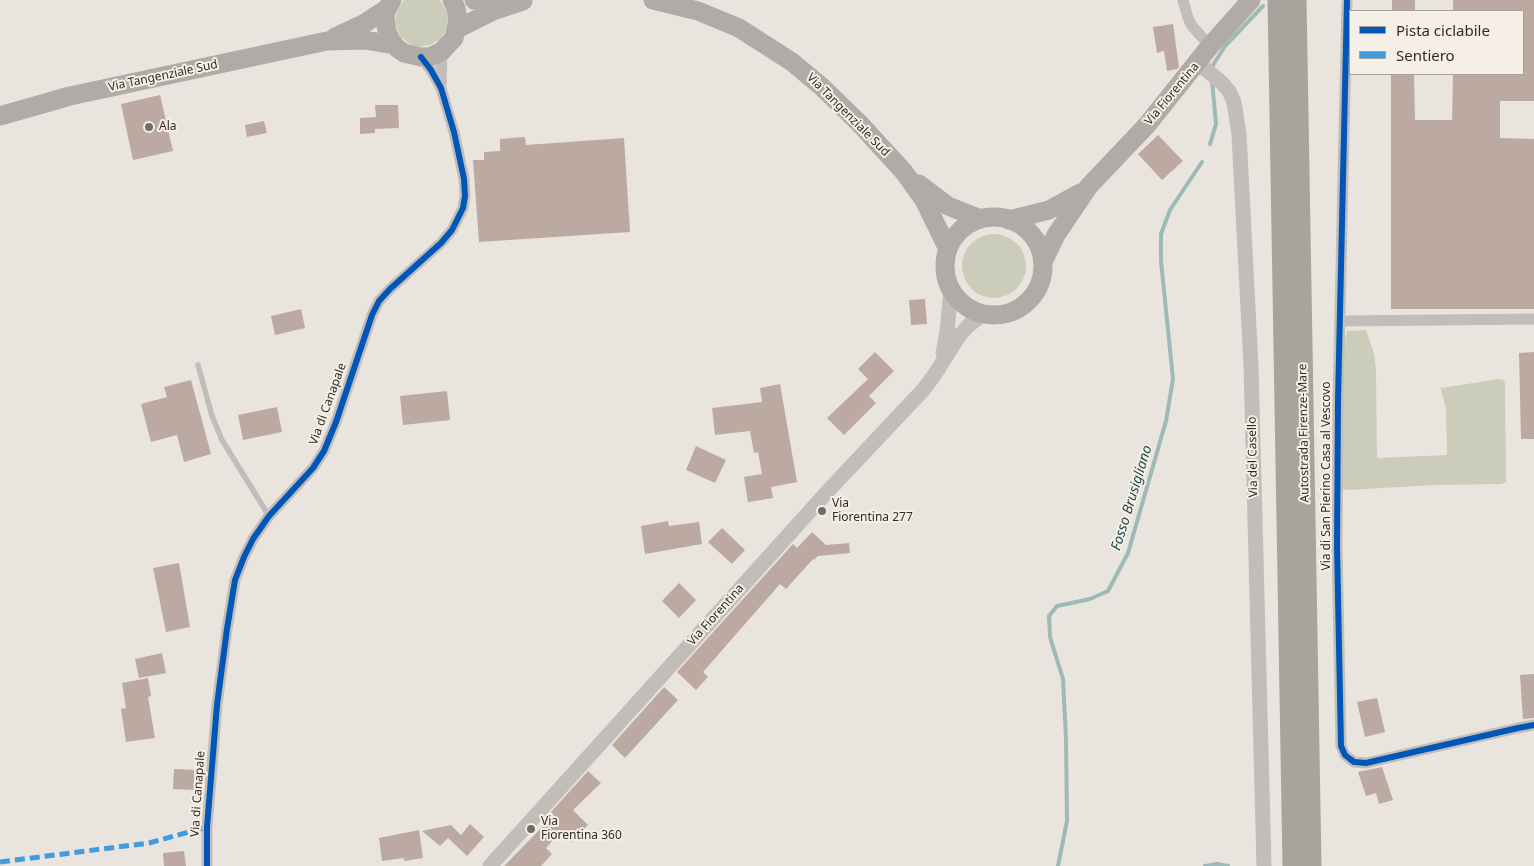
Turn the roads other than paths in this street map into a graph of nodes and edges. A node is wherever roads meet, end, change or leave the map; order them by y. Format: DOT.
graph roads {
  1 [pos="452,0"];
  2 [pos="474,0"];
  3 [pos="527,0"];
  4 [pos="653,0"];
  5 [pos="1184,0"];
  6 [pos="1251,0"];
  7 [pos="1278,0"];
  8 [pos="1296,0"];
  9 [pos="1347,0"];
  10 [pos="390,4"];
  11 [pos="457,29"];
  12 [pos="327,41"];
  13 [pos="394,45"];
  14 [pos="1210,46"];
  15 [pos="442,51"];
  16 [pos="421,58"];
  17 [pos="1198,63"];
  18 [pos="441,88"];
  19 [pos="0,116"];
  20 [pos="904,172"];
  21 [pos="1090,186"];
  22 [pos="980,219"];
  23 [pos="1009,220"];
  24 [pos="948,249"];
  25 [pos="1042,262"];
  26 [pos="951,290"];
  27 [pos="983,314"];
  28 [pos="1534,319"];
  29 [pos="1340,321"];
  30 [pos="198,364"];
  31 [pos="941,364"];
  32 [pos="269,516"];
  33 [pos="1534,725"];
  34 [pos="207,866"];
  35 [pos="490,866"];
  36 [pos="1264,866"];
  37 [pos="1293,866"];
  38 [pos="1311,866"];
  1 -- 11 [label="main road"];
  2 -- 3 [label="main road"];
  3 -- 11 [label="main road"];
  4 -- 20 [label="main road, Via Tangenziale Sud"];
  5 -- 14 [label="street"];
  6 -- 14 [label="main road, Via Fiorentina"];
  7 -- 37 [label="highway, Autostrada Firenze-Mare"];
  8 -- 38 [label="highway, Autostrada Firenze-Mare"];
  9 -- 29 [label="street, Via di San Pierino Casa al Vescovo"];
  10 -- 12 [label="main road, Via Tangenziale Sud"];
  10 -- 13 [label="main road, Via Tangenziale Sud"];
  11 -- 15 [label="main road"];
  12 -- 13 [label="main road, Via Tangenziale Sud"];
  12 -- 19 [label="main road, Via Tangenziale Sud"];
  13 -- 16 [label="main road, Via Tangenziale Sud"];
  14 -- 17 [label="main road, Via Fiorentina"];
  15 -- 16 [label="main road"];
  15 -- 18 [label="street"];
  16 -- 18 [label="street, Via di Canapale"];
  17 -- 21 [label="main road, Via Fiorentina"];
  17 -- 36 [label="street, Via del Casello"];
  18 -- 32 [label="street, Via di Canapale"];
  20 -- 22 [label="main road, Via Tangenziale Sud"];
  20 -- 24 [label="main road, Via Tangenziale Sud"];
  21 -- 23 [label="main road, Via Fiorentina"];
  21 -- 25 [label="main road, Via Fiorentina"];
  22 -- 23 [label="main road"];
  22 -- 24 [label="main road"];
  23 -- 25 [label="main road"];
  24 -- 26 [label="main road"];
  25 -- 27 [label="main road"];
  26 -- 27 [label="main road"];
  26 -- 31 [label="street, Via Fiorentina"];
  27 -- 31 [label="street, Via Fiorentina"];
  28 -- 29 [label="street"];
  29 -- 33 [label="street, Via di San Pierino Casa al Vescovo"];
  30 -- 32 [label="lane"];
  31 -- 35 [label="street, Via Fiorentina"];
  32 -- 34 [label="street, Via di Canapale"];
}
